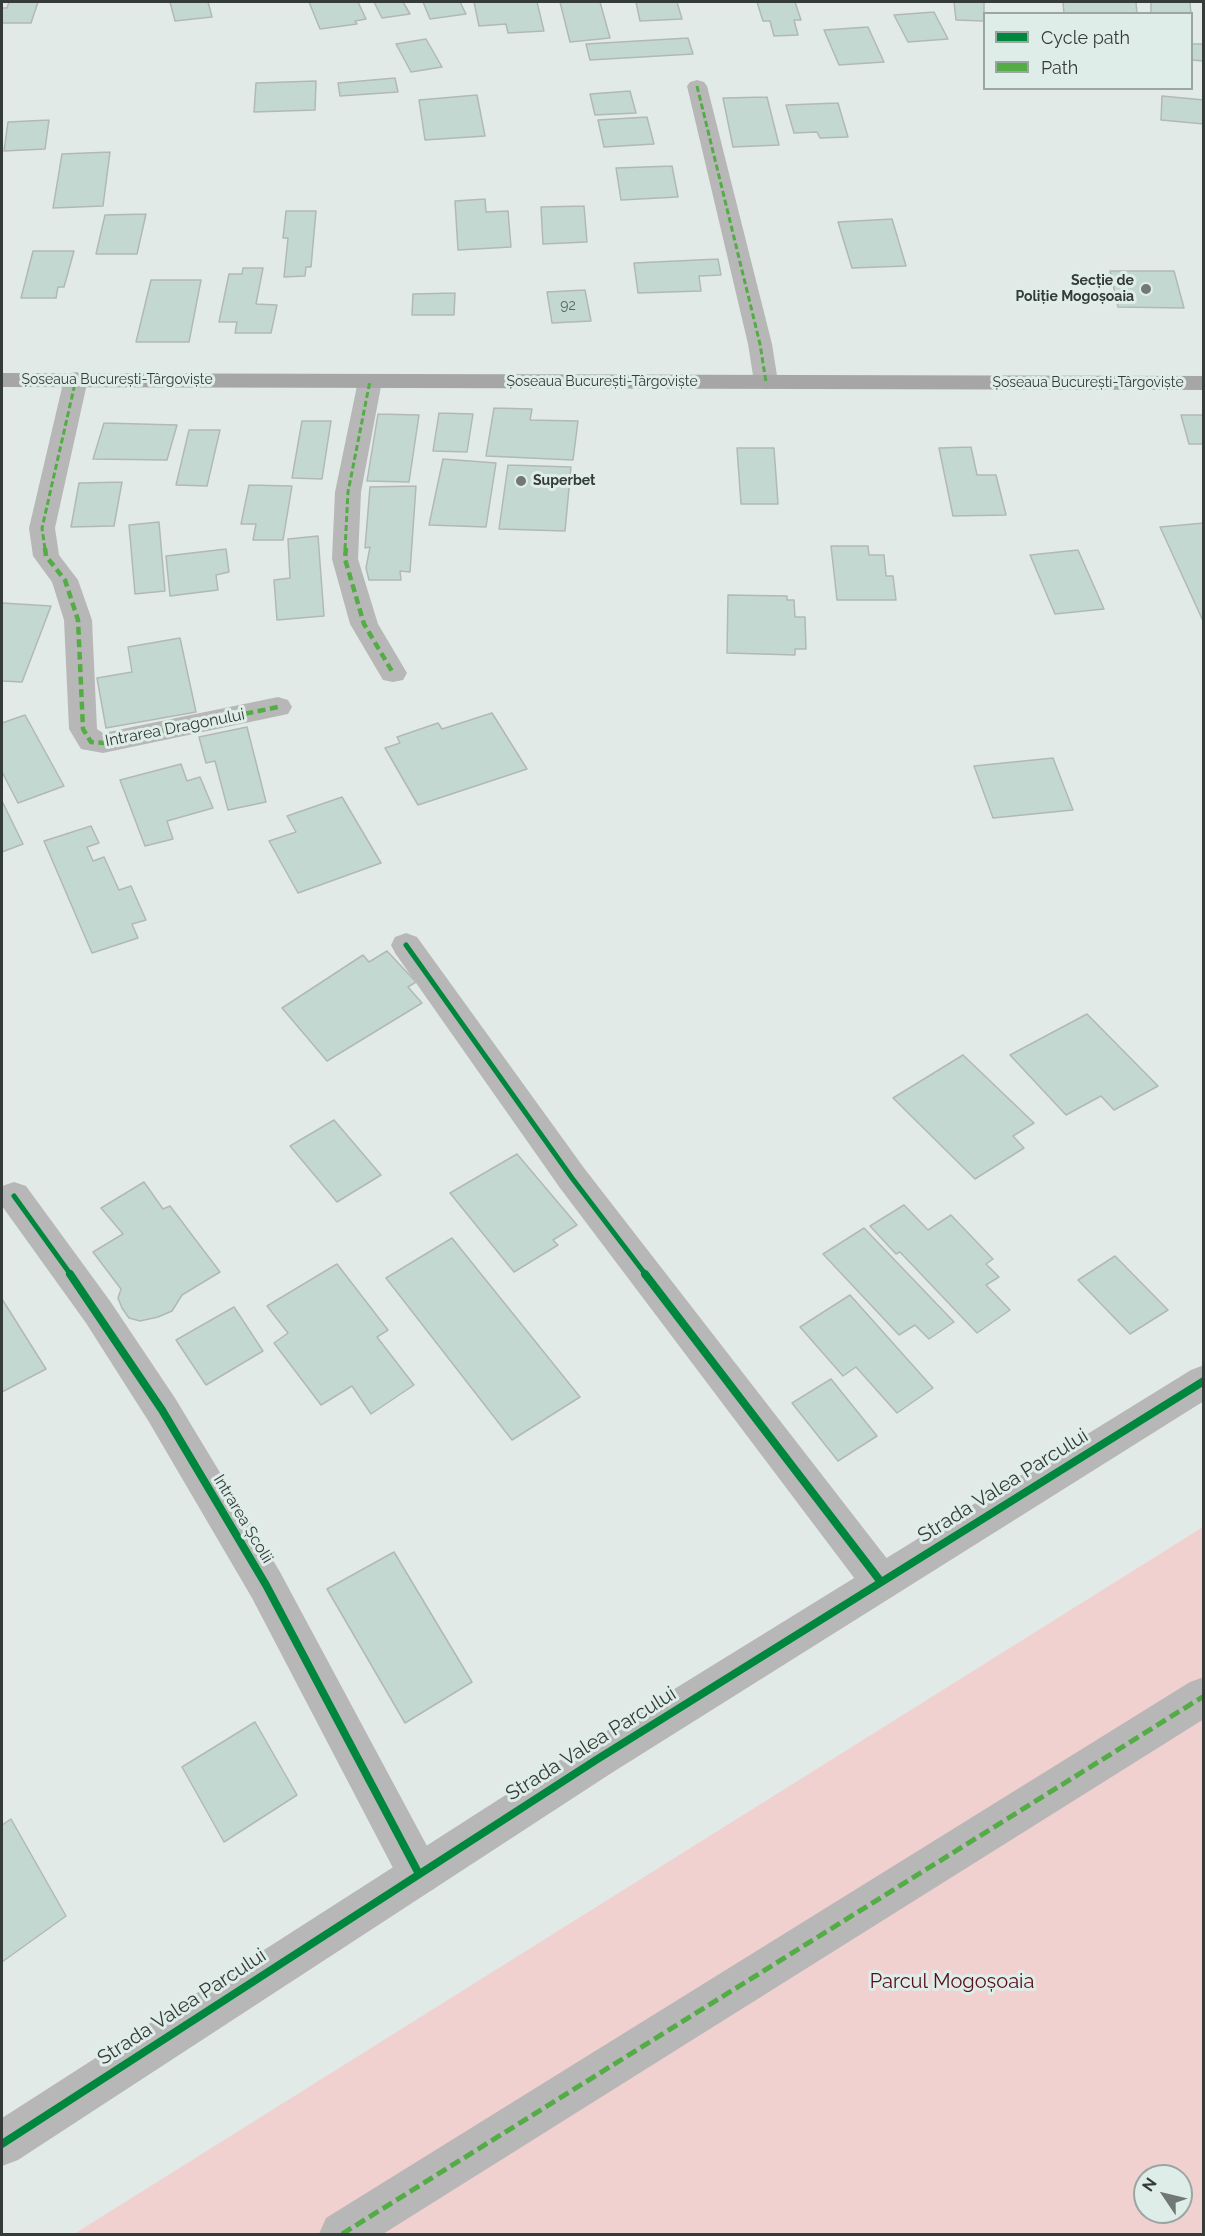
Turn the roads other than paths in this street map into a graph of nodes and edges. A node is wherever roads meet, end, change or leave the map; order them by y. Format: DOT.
graph roads {
  1 [pos="697,86"];
  2 [pos="2,380"];
  3 [pos="76,380"];
  4 [pos="370,381"];
  5 [pos="766,382"];
  6 [pos="1203,383"];
  7 [pos="393,673"];
  8 [pos="278,707"];
  9 [pos="406,945"];
  10 [pos="14,1196"];
  11 [pos="1203,1381"];
  12 [pos="881,1582"];
  13 [pos="1203,1696"];
  14 [pos="419,1874"];
  15 [pos="2,2144"];
  16 [pos="342,2235"];
  1 -- 5 [label="street"];
  2 -- 3 [label="main road, Șoseaua București-Târgoviște"];
  3 -- 4 [label="main road, Șoseaua București-Târgoviște"];
  3 -- 8 [label="street, Intrarea Dragonului"];
  4 -- 5 [label="main road, Șoseaua București-Târgoviște"];
  4 -- 7 [label="street"];
  5 -- 6 [label="main road, Șoseaua București-Târgoviște"];
  9 -- 12 [label="street"];
  10 -- 14 [label="street, Intrarea Școlii"];
  11 -- 12 [label="street, Strada Valea Parcului"];
  12 -- 14 [label="street, Strada Valea Parcului"];
  13 -- 16 [label="street"];
  14 -- 15 [label="street, Strada Valea Parcului"];
}
